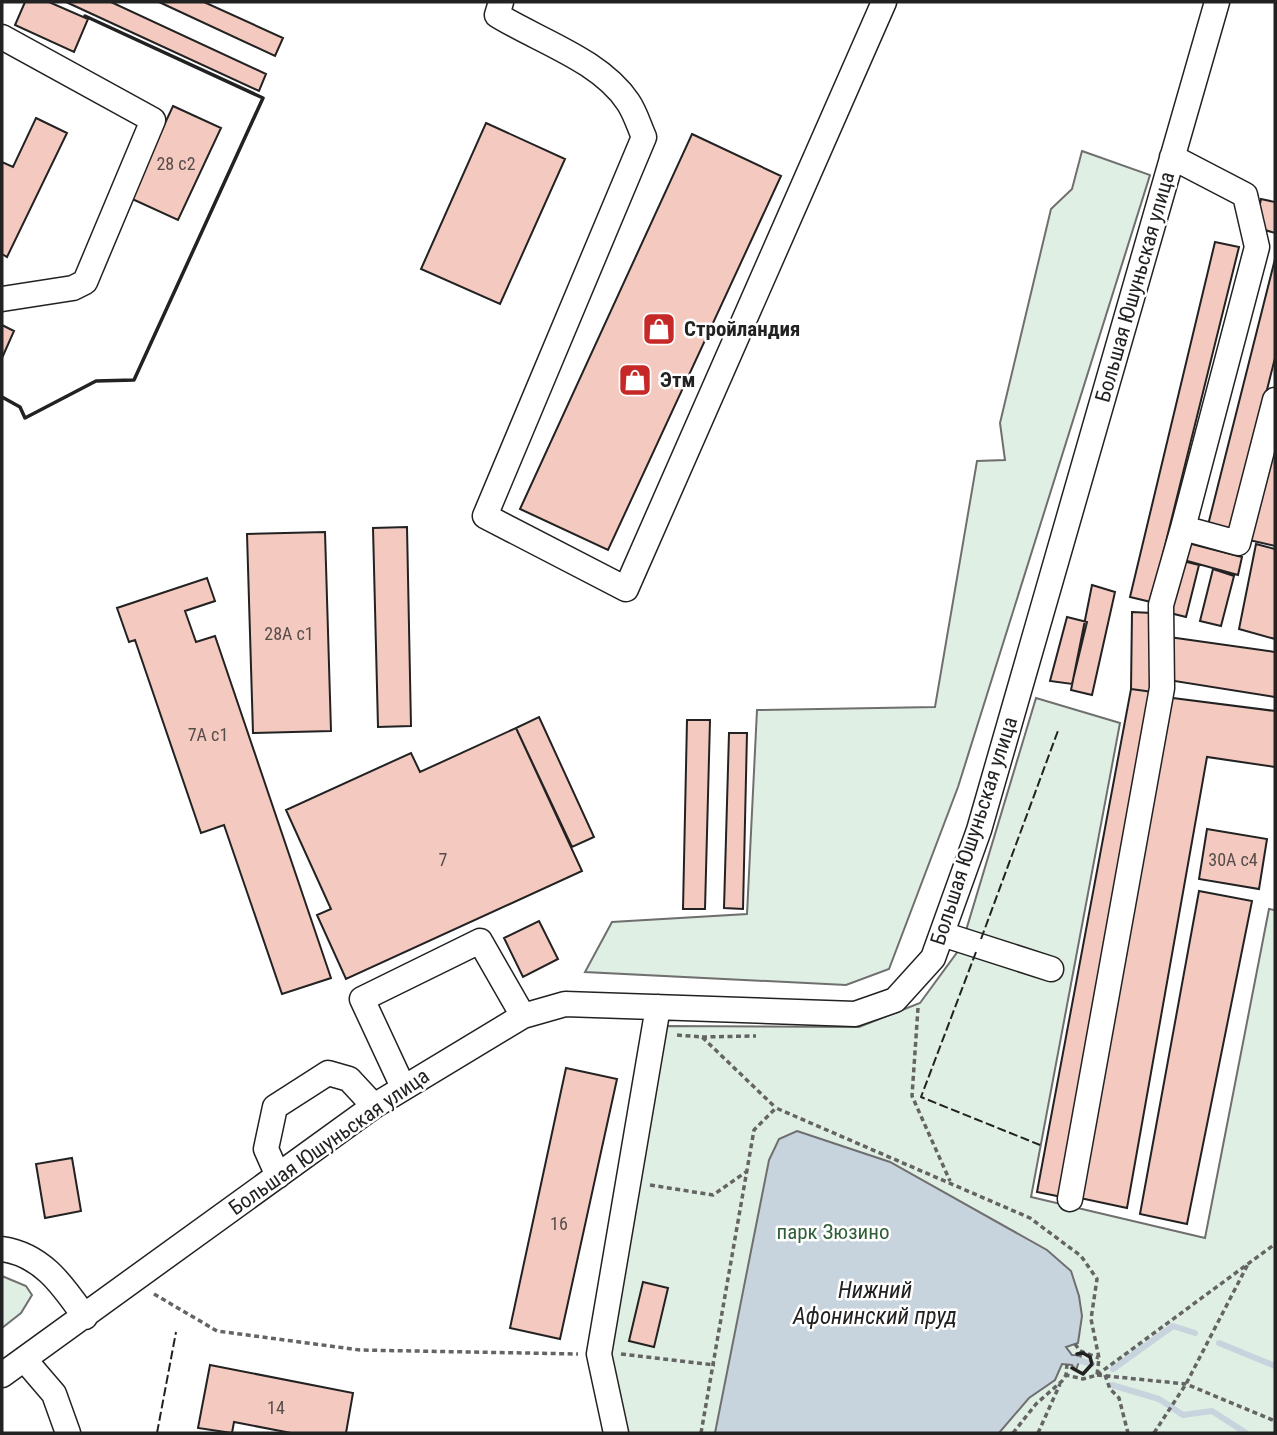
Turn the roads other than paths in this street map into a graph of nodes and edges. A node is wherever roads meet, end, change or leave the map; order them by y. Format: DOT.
graph roads {
  1 [pos="501,2"];
  2 [pos="884,2"];
  3 [pos="1217,2"];
  4 [pos="2,37"];
  5 [pos="1172,157"];
  6 [pos="2,299"];
  7 [pos="1275,400"];
  8 [pos="1183,528"];
  9 [pos="942,934"];
  10 [pos="1051,969"];
  11 [pos="657,1007"];
  12 [pos="523,1016"];
  13 [pos="403,1087"];
  14 [pos="374,1106"];
  15 [pos="278,1176"];
  16 [pos="1070,1199"];
  17 [pos="2,1249"];
  18 [pos="85,1317"];
  19 [pos="24,1359"];
  20 [pos="2,1375"];
  21 [pos="68,1433"];
  22 [pos="616,1433"];
  1 -- 2 [label="street"];
  3 -- 5 [label="street, Большая Юшуньская улица"];
  4 -- 6 [label="street"];
  5 -- 8 [label="street"];
  5 -- 9 [label="street, Большая Юшуньская улица"];
  7 -- 8 [label="street"];
  8 -- 16 [label="street"];
  9 -- 10 [label="street"];
  9 -- 11 [label="street, Большая Юшуньская улица"];
  11 -- 12 [label="street, Большая Юшуньская улица"];
  11 -- 22 [label="street"];
  12 -- 13 [label="street, Большая Юшуньская улица"];
  12 -- 13 [label="street"];
  13 -- 14 [label="street, Большая Юшуньская улица"];
  14 -- 15 [label="street, Большая Юшуньская улица"];
  14 -- 15 [label="street"];
  15 -- 18 [label="street, Большая Юшуньская улица"];
  17 -- 18 [label="street"];
  18 -- 19 [label="street, Большая Юшуньская улица"];
  19 -- 20 [label="street, Большая Юшуньская улица"];
  19 -- 21 [label="street"];
}
